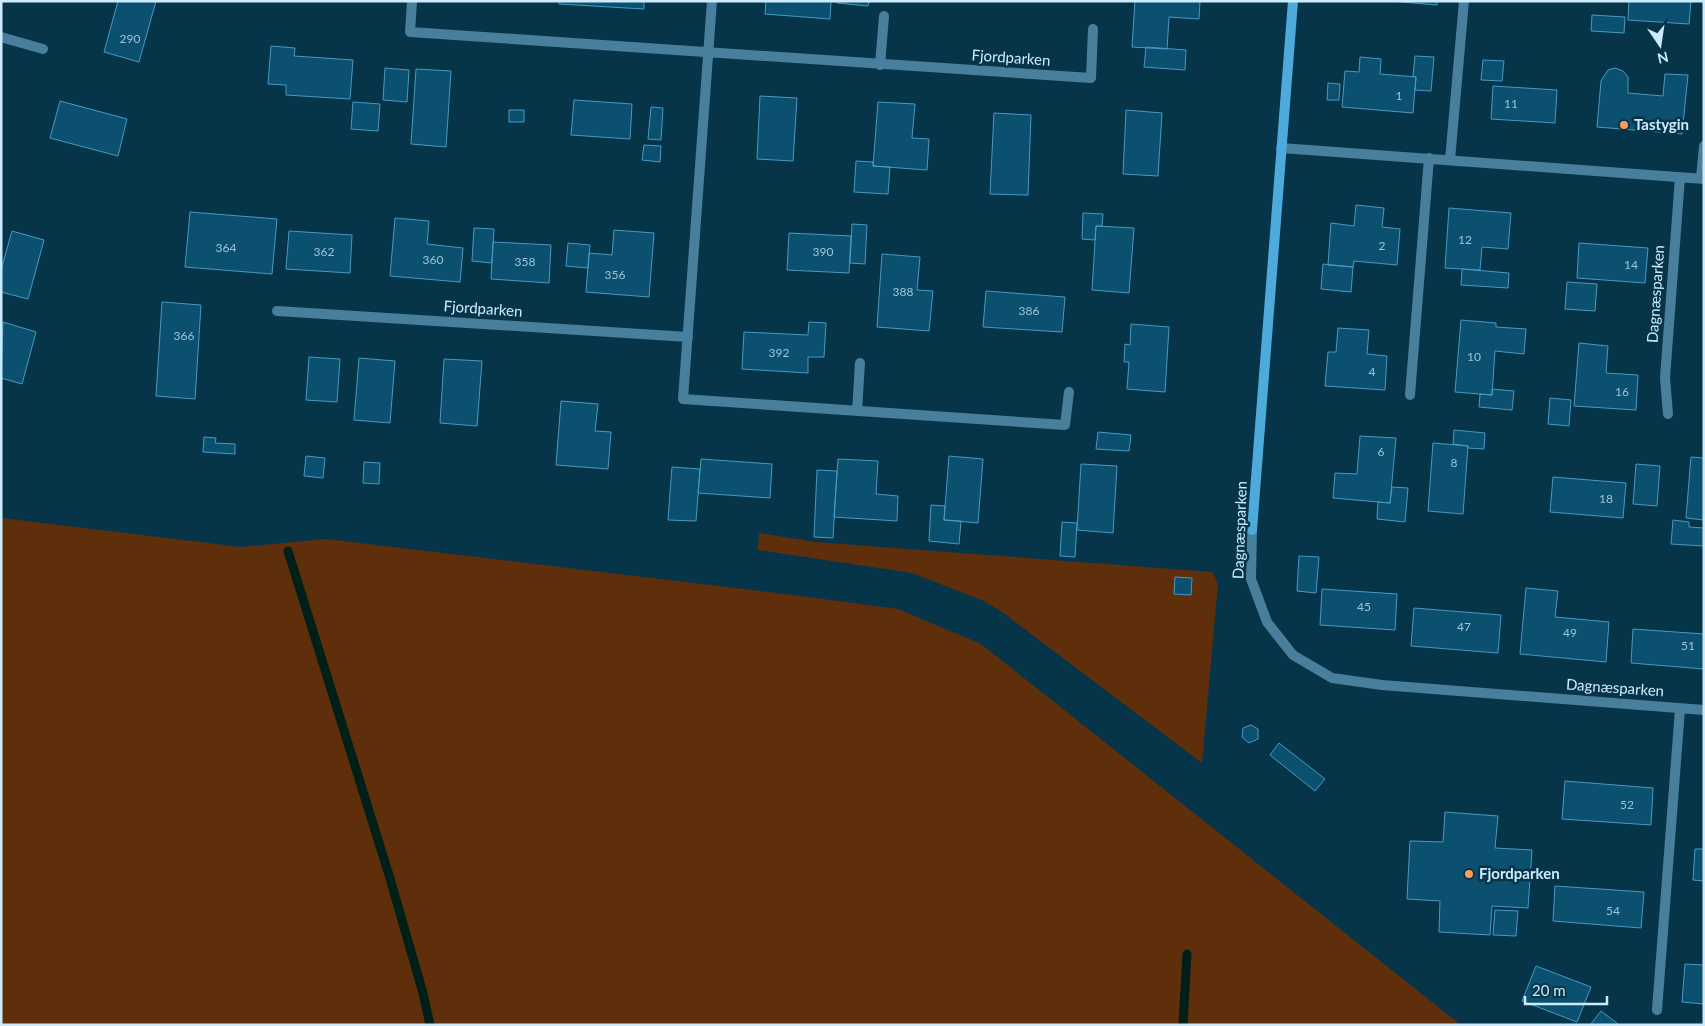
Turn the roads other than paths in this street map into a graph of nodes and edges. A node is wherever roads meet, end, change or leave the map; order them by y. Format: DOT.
graph roads {
  1 [pos="412,1"];
  2 [pos="712,1"];
  3 [pos="1293,1"];
  4 [pos="1464,1"];
  5 [pos="884,16"];
  6 [pos="1093,29"];
  7 [pos="1,37"];
  8 [pos="43,49"];
  9 [pos="708,53"];
  10 [pos="880,65"];
  11 [pos="1704,146"];
  12 [pos="1281,148"];
  13 [pos="1429,158"];
  14 [pos="1450,160"];
  15 [pos="1680,177"];
  16 [pos="1702,179"];
  17 [pos="277,311"];
  18 [pos="688,337"];
  19 [pos="860,363"];
  20 [pos="1068,392"];
  21 [pos="1410,395"];
  22 [pos="857,411"];
  23 [pos="1668,414"];
  24 [pos="1680,709"];
  25 [pos="1704,710"];
  26 [pos="1657,1010"];
  1 -- 9 [label="street, Fjordparken"];
  2 -- 9 [label="street"];
  3 -- 12 [label="street"];
  4 -- 14 [label="street"];
  5 -- 10 [label="street"];
  6 -- 10 [label="street, Fjordparken"];
  7 -- 8 [label="street"];
  9 -- 10 [label="street, Fjordparken"];
  9 -- 18 [label="street"];
  11 -- 16 [label="street"];
  12 -- 13 [label="street"];
  12 -- 24 [label="street, Dagnæsparken"];
  13 -- 14 [label="street"];
  13 -- 21 [label="street"];
  14 -- 15 [label="street"];
  15 -- 16 [label="street"];
  15 -- 23 [label="street, Dagnæsparken"];
  17 -- 18 [label="street, Fjordparken"];
  18 -- 22 [label="street"];
  19 -- 22 [label="street"];
  20 -- 22 [label="street"];
  24 -- 25 [label="street, Dagnæsparken"];
  24 -- 26 [label="street, Dagnæsparken"];
}
